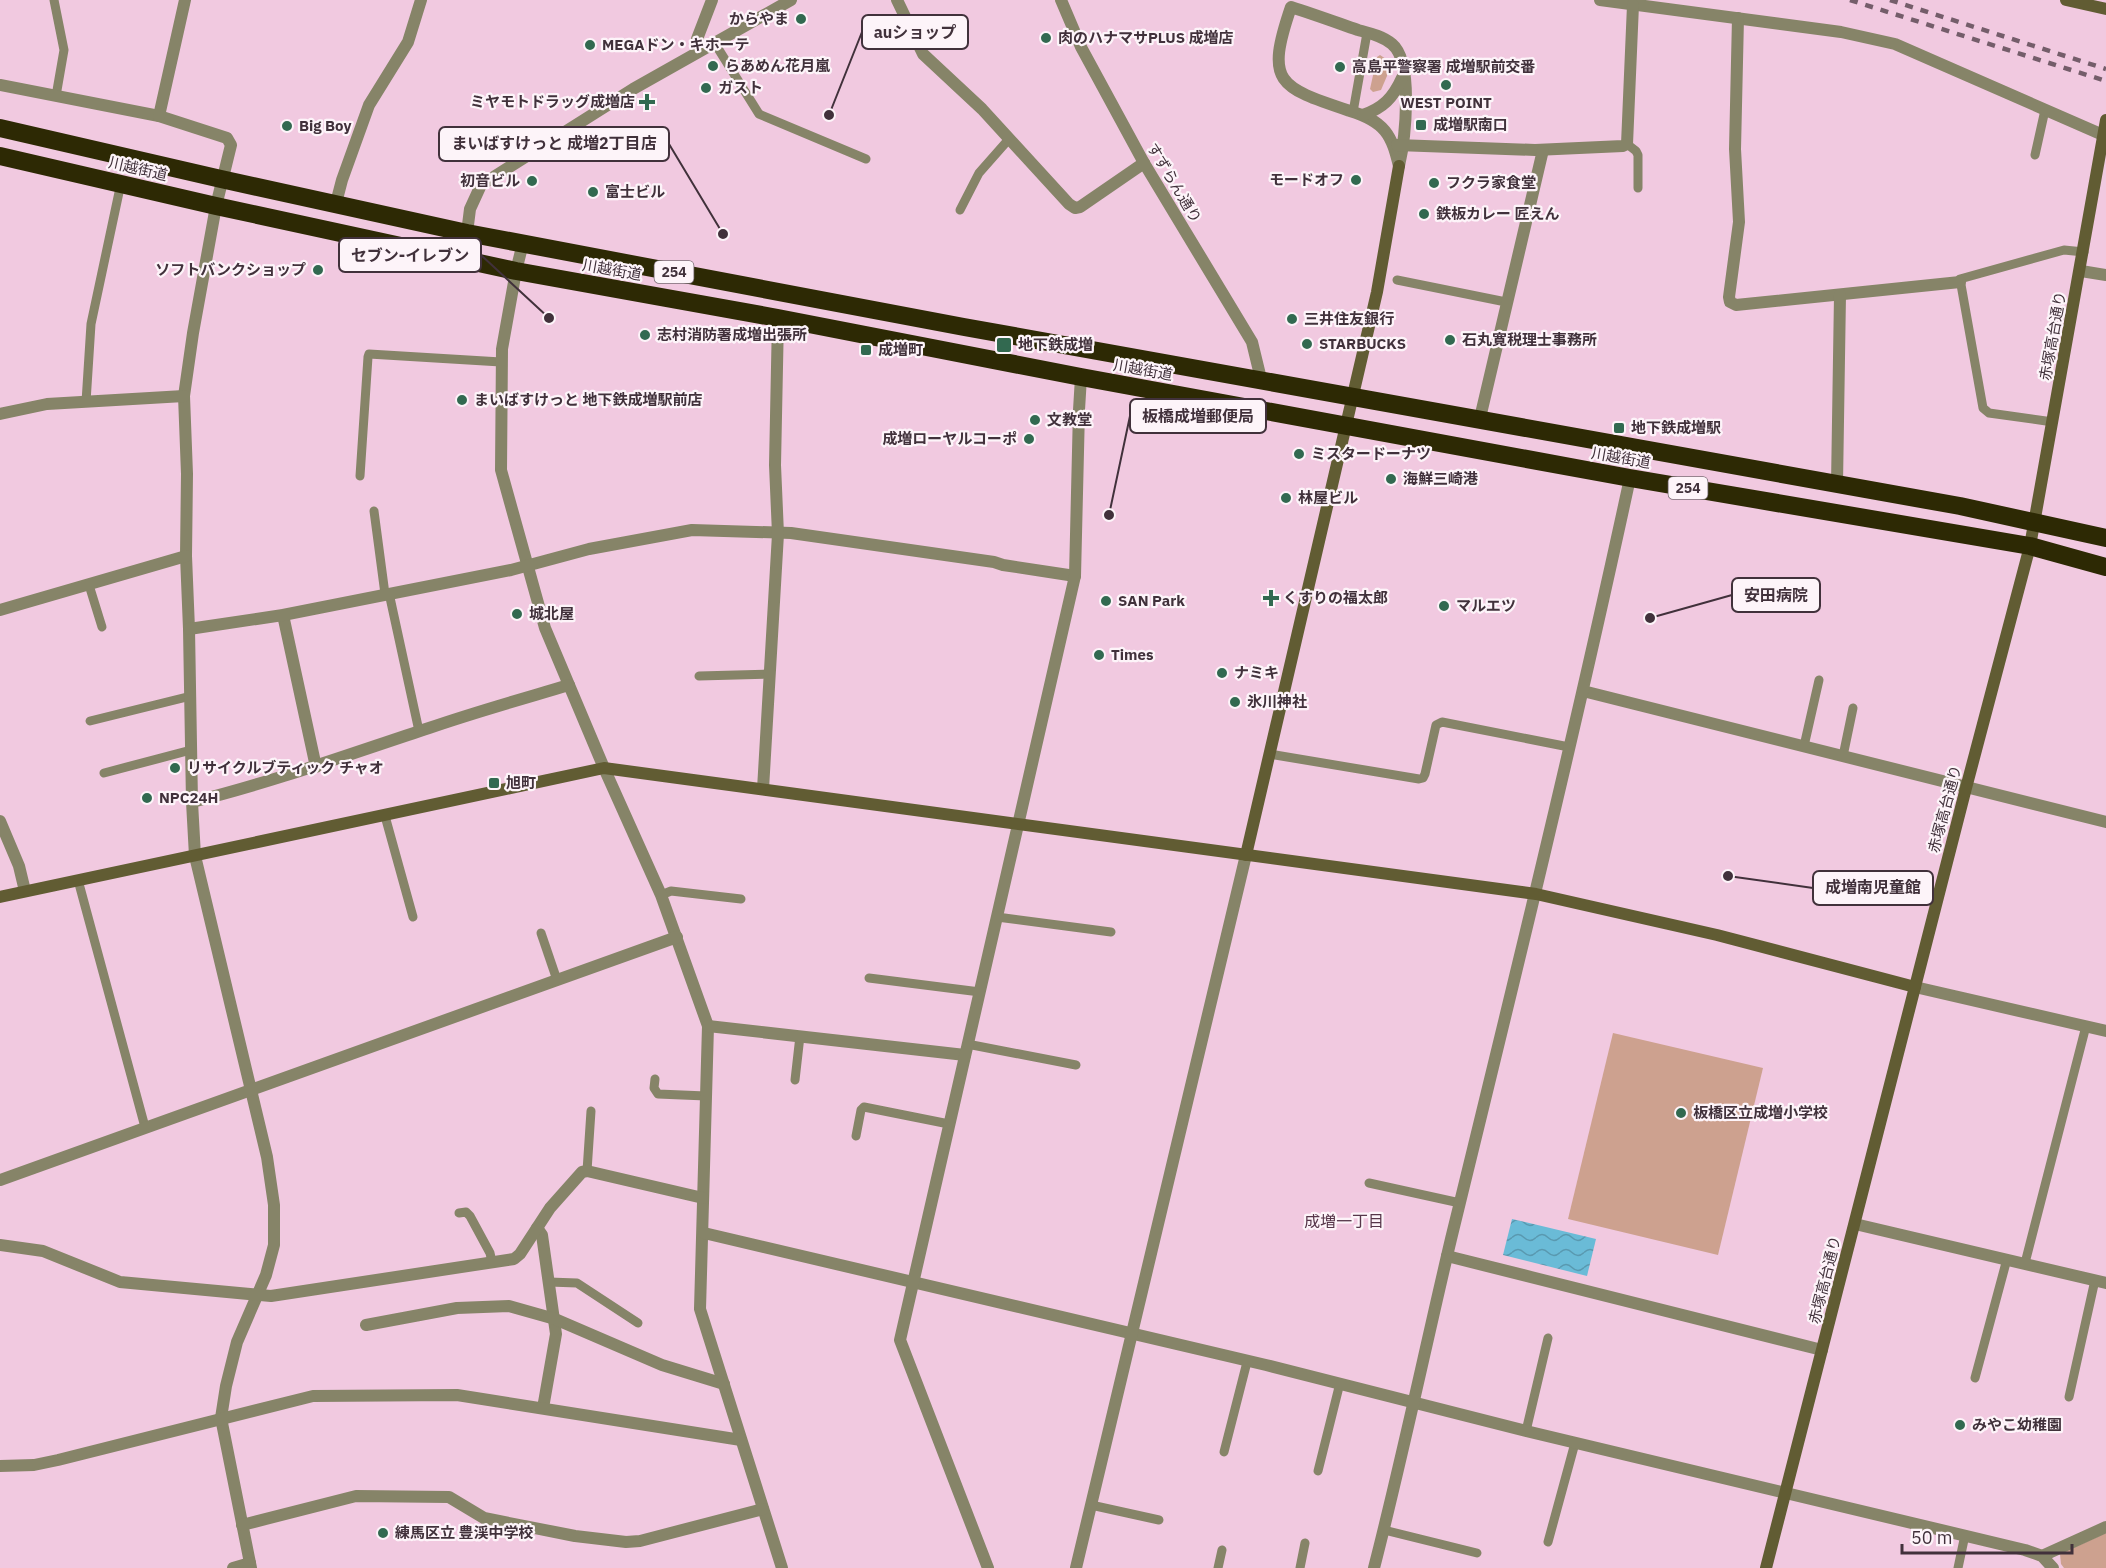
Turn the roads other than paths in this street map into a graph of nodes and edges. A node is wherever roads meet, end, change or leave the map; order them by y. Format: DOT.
graph roads {
  1 [pos="54,0"];
  2 [pos="185,0"];
  3 [pos="421,0"];
  4 [pos="712,0"];
  5 [pos="791,0"];
  6 [pos="897,0"];
  7 [pos="1061,0"];
  8 [pos="1280,0"];
  9 [pos="1600,0"];
  10 [pos="2066,0"];
  11 [pos="1633,5"];
  12 [pos="1291,7"];
  13 [pos="2106,9"];
  14 [pos="1738,18"];
  15 [pos="1367,33"];
  16 [pos="714,42"];
  17 [pos="701,49"];
  18 [pos="1404,74"];
  19 [pos="0,85"];
  20 [pos="56,96"];
  21 [pos="2045,110"];
  22 [pos="1358,113"];
  23 [pos="159,116"];
  24 [pos="2106,120"];
  25 [pos="0,128"];
  26 [pos="2103,135"];
  27 [pos="1009,139"];
  28 [pos="1627,144"];
  29 [pos="1398,145"];
  30 [pos="1543,150"];
  31 [pos="2035,155"];
  32 [pos="0,156"];
  33 [pos="866,159"];
  34 [pos="1144,163"];
  35 [pos="221,179"];
  36 [pos="121,183"];
  37 [pos="1638,188"];
  38 [pos="336,203"];
  39 [pos="216,206"];
  40 [pos="960,210"];
  41 [pos="467,232"];
  42 [pos="523,243"];
  43 [pos="2084,252"];
  44 [pos="516,271"];
  45 [pos="2080,271"];
  46 [pos="2106,275"];
  47 [pos="1396,280"];
  48 [pos="1960,282"];
  49 [pos="1840,295"];
  50 [pos="1506,302"];
  51 [pos="778,318"];
  52 [pos="501,362"];
  53 [pos="1081,377"];
  54 [pos="1261,379"];
  55 [pos="184,396"];
  56 [pos="1353,396"];
  57 [pos="86,402"];
  58 [pos="0,414"];
  59 [pos="1480,418"];
  60 [pos="2053,422"];
  61 [pos="1346,424"];
  62 [pos="360,476"];
  63 [pos="1630,478"];
  64 [pos="1837,484"];
  65 [pos="374,511"];
  66 [pos="2035,522"];
  67 [pos="778,534"];
  68 [pos="2106,538"];
  69 [pos="2030,546"];
  70 [pos="186,556"];
  71 [pos="528,565"];
  72 [pos="2106,567"];
  73 [pos="1075,576"];
  74 [pos="89,585"];
  75 [pos="387,594"];
  76 [pos="0,610"];
  77 [pos="283,615"];
  78 [pos="102,627"];
  79 [pos="189,628"];
  80 [pos="769,674"];
  81 [pos="699,676"];
  82 [pos="1819,680"];
  83 [pos="569,684"];
  84 [pos="1583,691"];
  85 [pos="191,696"];
  86 [pos="1853,708"];
  87 [pos="90,721"];
  88 [pos="419,731"];
  89 [pos="1804,746"];
  90 [pos="1569,747"];
  91 [pos="191,750"];
  92 [pos="1269,754"];
  93 [pos="1843,756"];
  94 [pos="315,767"];
  95 [pos="604,768"];
  96 [pos="104,773"];
  97 [pos="1966,788"];
  98 [pos="763,789"];
  99 [pos="192,802"];
  100 [pos="385,816"];
  101 [pos="0,821"];
  102 [pos="2106,822"];
  103 [pos="1019,825"];
  104 [pos="1246,855"];
  105 [pos="195,856"];
  106 [pos="78,880"];
  107 [pos="26,891"];
  108 [pos="1536,894"];
  109 [pos="661,895"];
  110 [pos="0,897"];
  111 [pos="741,899"];
  112 [pos="413,917"];
  113 [pos="997,917"];
  114 [pos="1111,932"];
  115 [pos="541,933"];
  116 [pos="677,937"];
  117 [pos="869,978"];
  118 [pos="557,980"];
  119 [pos="1915,987"];
  120 [pos="980,992"];
  121 [pos="708,1026"];
  122 [pos="2086,1026"];
  123 [pos="2106,1031"];
  124 [pos="800,1036"];
  125 [pos="966,1050"];
  126 [pos="1076,1065"];
  127 [pos="655,1079"];
  128 [pos="795,1080"];
  129 [pos="251,1089"];
  130 [pos="706,1096"];
  131 [pos="591,1111"];
  132 [pos="949,1124"];
  133 [pos="146,1127"];
  134 [pos="856,1136"];
  135 [pos="587,1171"];
  136 [pos="0,1180"];
  137 [pos="1369,1183"];
  138 [pos="703,1198"];
  139 [pos="1460,1203"];
  140 [pos="459,1213"];
  141 [pos="1855,1224"];
  142 [pos="537,1228"];
  143 [pos="704,1233"];
  144 [pos="0,1245"];
  145 [pos="1447,1256"];
  146 [pos="2007,1259"];
  147 [pos="492,1262"];
  148 [pos="2025,1263"];
  149 [pos="2101,1281"];
  150 [pos="549,1282"];
  151 [pos="914,1283"];
  152 [pos="257,1293"];
  153 [pos="555,1319"];
  154 [pos="639,1323"];
  155 [pos="366,1325"];
  156 [pos="1132,1334"];
  157 [pos="1548,1338"];
  158 [pos="1822,1350"];
  159 [pos="1247,1362"];
  160 [pos="1976,1378"];
  161 [pos="724,1383"];
  162 [pos="1340,1383"];
  163 [pos="2069,1397"];
  164 [pos="1414,1401"];
  165 [pos="543,1408"];
  166 [pos="221,1418"];
  167 [pos="1526,1431"];
  168 [pos="741,1440"];
  169 [pos="1575,1443"];
  170 [pos="1224,1452"];
  171 [pos="0,1466"];
  172 [pos="1318,1471"];
  173 [pos="1786,1492"];
  174 [pos="1091,1506"];
  175 [pos="763,1509"];
  176 [pos="1159,1520"];
  177 [pos="242,1525"];
  178 [pos="2106,1527"];
  179 [pos="1384,1530"];
  180 [pos="1965,1535"];
  181 [pos="1548,1542"];
  182 [pos="1305,1544"];
  183 [pos="1222,1550"];
  184 [pos="1477,1552"];
  185 [pos="2042,1557"];
  186 [pos="251,1565"];
  187 [pos="232,1568"];
  188 [pos="782,1568"];
  189 [pos="988,1568"];
  190 [pos="1076,1568"];
  191 [pos="1218,1568"];
  192 [pos="1300,1568"];
  193 [pos="1374,1568"];
  194 [pos="1766,1568"];
  195 [pos="1958,1568"];
  196 [pos="2053,1568"];
  1 -- 20 [label="lane"];
  2 -- 23 [label="street"];
  3 -- 38 [label="street"];
  4 -- 17 [label="street"];
  5 -- 16 [label="street"];
  6 -- 27 [label="street"];
  7 -- 34 [label="street, すずらん通り"];
  8 -- 12 [label="street"];
  9 -- 11 [label="street"];
  10 -- 13 [label="street"];
  11 -- 14 [label="street"];
  11 -- 28 [label="street"];
  12 -- 15 [label="street"];
  12 -- 22 [label="street"];
  14 -- 21 [label="street"];
  14 -- 49 [label="street"];
  15 -- 18 [label="street"];
  15 -- 22 [label="lane"];
  16 -- 17 [label="street"];
  16 -- 33 [label="lane"];
  17 -- 41 [label="street"];
  18 -- 22 [label="street"];
  18 -- 29 [label="street"];
  19 -- 20 [label="street"];
  20 -- 23 [label="street"];
  21 -- 26 [label="street"];
  21 -- 31 [label="lane"];
  22 -- 29 [label="street"];
  23 -- 35 [label="street"];
  24 -- 26 [label="street, 赤塚高台通り"];
  25 -- 35 [label="highway, 川越街道 / 254"];
  26 -- 43 [label="street, 赤塚高台通り"];
  27 -- 34 [label="street"];
  27 -- 40 [label="lane"];
  28 -- 30 [label="street"];
  28 -- 37 [label="lane"];
  29 -- 30 [label="street"];
  29 -- 56 [label="street"];
  30 -- 50 [label="street"];
  32 -- 36 [label="highway, 川越街道 / 254"];
  34 -- 54 [label="street, すずらん通り"];
  35 -- 38 [label="highway, 川越街道 / 254"];
  35 -- 39 [label="street"];
  36 -- 39 [label="highway, 川越街道 / 254"];
  36 -- 57 [label="lane"];
  38 -- 41 [label="highway, 川越街道 / 254"];
  39 -- 44 [label="highway, 川越街道 / 254"];
  39 -- 55 [label="street"];
  41 -- 42 [label="highway, 川越街道 / 254"];
  42 -- 44 [label="street"];
  42 -- 54 [label="highway, 川越街道 / 254"];
  43 -- 45 [label="street, 赤塚高台通り"];
  43 -- 48 [label="lane"];
  44 -- 51 [label="highway, 川越街道 / 254"];
  44 -- 52 [label="street"];
  45 -- 46 [label="street"];
  45 -- 60 [label="street, 赤塚高台通り"];
  47 -- 50 [label="lane"];
  48 -- 49 [label="street"];
  48 -- 60 [label="lane"];
  49 -- 64 [label="street"];
  50 -- 59 [label="street"];
  51 -- 53 [label="highway, 川越街道 / 254"];
  51 -- 67 [label="street"];
  52 -- 62 [label="lane"];
  52 -- 71 [label="street"];
  53 -- 61 [label="highway, 川越街道 / 254"];
  53 -- 73 [label="street"];
  54 -- 56 [label="highway, 川越街道 / 254"];
  55 -- 57 [label="street"];
  55 -- 70 [label="street"];
  56 -- 59 [label="highway, 川越街道 / 254"];
  56 -- 61 [label="street"];
  57 -- 58 [label="street"];
  59 -- 64 [label="highway, 川越街道 / 254"];
  60 -- 66 [label="street, 赤塚高台通り"];
  61 -- 63 [label="highway, 川越街道 / 254"];
  61 -- 92 [label="street"];
  63 -- 69 [label="highway, 川越街道 / 254"];
  63 -- 84 [label="street"];
  64 -- 66 [label="highway, 川越街道 / 254"];
  65 -- 75 [label="lane"];
  66 -- 68 [label="highway, 川越街道 / 254"];
  66 -- 69 [label="street, 赤塚高台通り"];
  67 -- 71 [label="street"];
  67 -- 73 [label="street"];
  67 -- 80 [label="street"];
  69 -- 72 [label="highway, 川越街道 / 254"];
  69 -- 97 [label="street, 赤塚高台通り"];
  70 -- 74 [label="street"];
  70 -- 79 [label="street"];
  71 -- 75 [label="street"];
  71 -- 83 [label="street"];
  73 -- 103 [label="street"];
  74 -- 76 [label="street"];
  74 -- 78 [label="lane"];
  75 -- 77 [label="street"];
  75 -- 88 [label="lane"];
  77 -- 79 [label="street"];
  77 -- 94 [label="street"];
  79 -- 85 [label="street"];
  80 -- 81 [label="lane"];
  80 -- 98 [label="street"];
  82 -- 89 [label="lane"];
  83 -- 88 [label="street"];
  83 -- 95 [label="street"];
  84 -- 89 [label="street"];
  84 -- 90 [label="street"];
  85 -- 87 [label="lane"];
  85 -- 91 [label="street"];
  86 -- 93 [label="lane"];
  88 -- 94 [label="street"];
  89 -- 93 [label="street"];
  90 -- 92 [label="lane"];
  90 -- 108 [label="street"];
  91 -- 96 [label="lane"];
  91 -- 99 [label="street"];
  92 -- 104 [label="street"];
  93 -- 97 [label="street"];
  94 -- 99 [label="street"];
  95 -- 98 [label="street"];
  95 -- 100 [label="street"];
  95 -- 109 [label="street"];
  97 -- 102 [label="street"];
  97 -- 119 [label="street, 赤塚高台通り"];
  98 -- 103 [label="street"];
  99 -- 105 [label="street"];
  100 -- 105 [label="street"];
  100 -- 112 [label="lane"];
  101 -- 107 [label="street"];
  103 -- 104 [label="street"];
  103 -- 113 [label="street"];
  104 -- 108 [label="street"];
  104 -- 156 [label="street"];
  105 -- 106 [label="street"];
  105 -- 129 [label="street"];
  106 -- 107 [label="street"];
  106 -- 133 [label="lane"];
  107 -- 110 [label="street"];
  108 -- 119 [label="street"];
  108 -- 139 [label="street"];
  109 -- 111 [label="lane"];
  109 -- 116 [label="street"];
  113 -- 114 [label="lane"];
  113 -- 120 [label="street"];
  115 -- 118 [label="lane"];
  116 -- 118 [label="street"];
  116 -- 121 [label="street"];
  117 -- 120 [label="lane"];
  118 -- 129 [label="street"];
  119 -- 122 [label="street"];
  119 -- 141 [label="street, 赤塚高台通り"];
  120 -- 125 [label="street"];
  121 -- 124 [label="street"];
  121 -- 130 [label="street"];
  122 -- 123 [label="street"];
  122 -- 148 [label="lane"];
  124 -- 125 [label="street"];
  124 -- 128 [label="lane"];
  125 -- 126 [label="lane"];
  125 -- 132 [label="street"];
  127 -- 130 [label="lane"];
  129 -- 133 [label="street"];
  129 -- 152 [label="street"];
  130 -- 138 [label="street"];
  131 -- 135 [label="lane"];
  132 -- 134 [label="lane"];
  132 -- 151 [label="street"];
  133 -- 136 [label="street"];
  135 -- 138 [label="street"];
  135 -- 142 [label="street"];
  137 -- 139 [label="lane"];
  138 -- 143 [label="street"];
  139 -- 145 [label="street"];
  140 -- 147 [label="lane"];
  141 -- 146 [label="street"];
  141 -- 158 [label="street, 赤塚高台通り"];
  142 -- 147 [label="street"];
  142 -- 150 [label="street"];
  143 -- 151 [label="street"];
  143 -- 161 [label="street"];
  144 -- 152 [label="street"];
  145 -- 158 [label="street"];
  145 -- 164 [label="street"];
  146 -- 148 [label="street"];
  146 -- 160 [label="lane"];
  147 -- 152 [label="street"];
  148 -- 149 [label="street"];
  149 -- 163 [label="lane"];
  150 -- 153 [label="street"];
  150 -- 154 [label="lane"];
  151 -- 156 [label="street"];
  151 -- 189 [label="street"];
  152 -- 166 [label="street"];
  153 -- 155 [label="street"];
  153 -- 161 [label="street"];
  153 -- 165 [label="street"];
  156 -- 159 [label="street"];
  156 -- 174 [label="street"];
  157 -- 167 [label="lane"];
  158 -- 173 [label="street, 赤塚高台通り"];
  159 -- 162 [label="street"];
  159 -- 170 [label="lane"];
  161 -- 168 [label="street"];
  162 -- 164 [label="street"];
  162 -- 172 [label="lane"];
  164 -- 167 [label="street"];
  164 -- 179 [label="street"];
  165 -- 166 [label="street"];
  165 -- 168 [label="street"];
  166 -- 171 [label="street"];
  166 -- 177 [label="street"];
  167 -- 169 [label="street"];
  168 -- 175 [label="street"];
  169 -- 173 [label="street"];
  169 -- 181 [label="lane"];
  173 -- 180 [label="street"];
  173 -- 194 [label="street, 赤塚高台通り"];
  174 -- 176 [label="lane"];
  174 -- 190 [label="street"];
  175 -- 177 [label="street"];
  175 -- 188 [label="street"];
  177 -- 186 [label="street"];
  178 -- 185 [label="street"];
  179 -- 184 [label="lane"];
  179 -- 193 [label="street"];
  180 -- 185 [label="street"];
  180 -- 195 [label="lane"];
  182 -- 192 [label="lane"];
  183 -- 191 [label="lane"];
  185 -- 196 [label="street"];
  186 -- 187 [label="street"];
}
